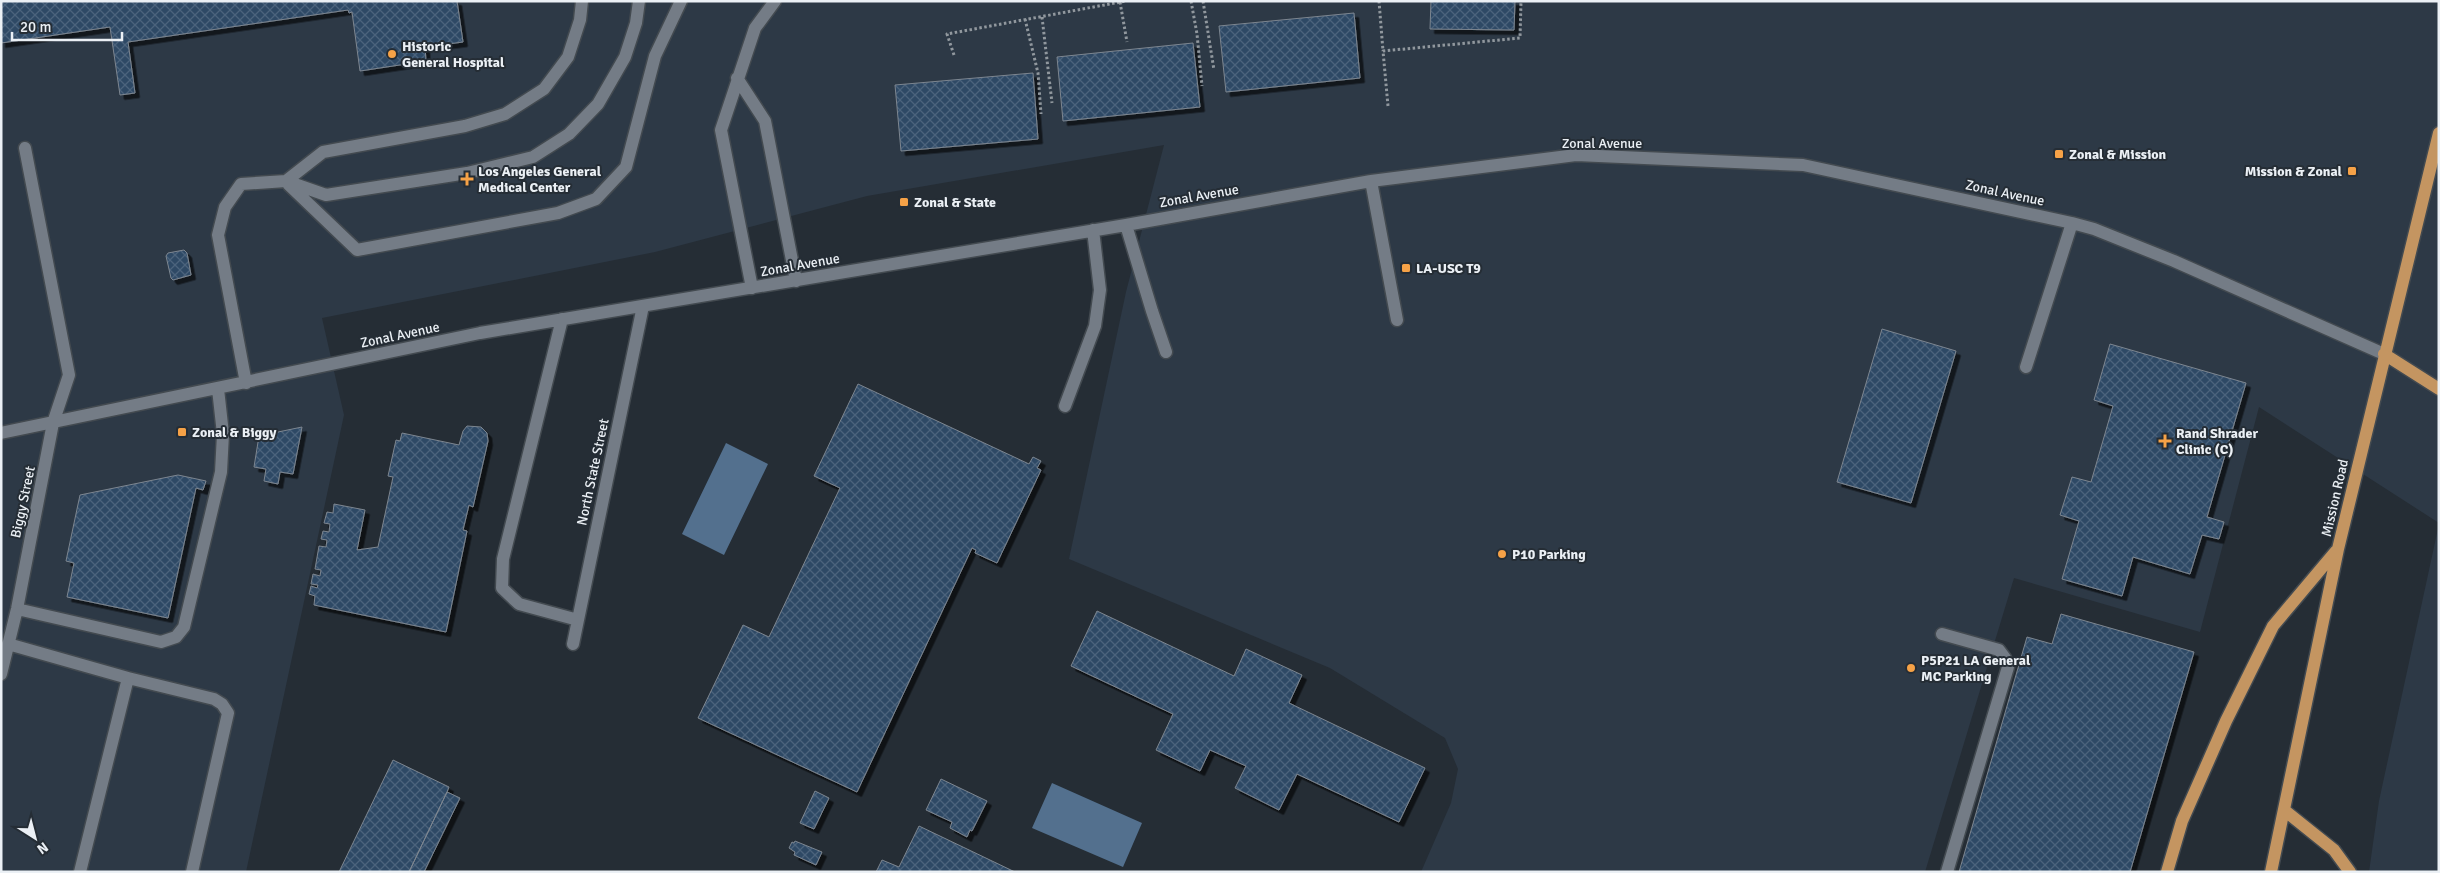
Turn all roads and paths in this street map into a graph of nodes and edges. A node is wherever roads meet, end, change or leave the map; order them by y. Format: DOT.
graph roads {
  1 [pos="582,1"];
  2 [pos="639,1"];
  3 [pos="681,1"];
  4 [pos="775,1"];
  5 [pos="1126,1"];
  6 [pos="1191,1"];
  7 [pos="1203,1"];
  8 [pos="1379,1"];
  9 [pos="1521,1"];
  10 [pos="1120,2"];
  11 [pos="1042,17"];
  12 [pos="1026,19"];
  13 [pos="1127,42"];
  14 [pos="1383,51"];
  15 [pos="954,55"];
  16 [pos="1214,70"];
  17 [pos="737,78"];
  18 [pos="1202,86"];
  19 [pos="1052,102"];
  20 [pos="1388,106"];
  21 [pos="1041,114"];
  22 [pos="2439,133"];
  23 [pos="25,148"];
  24 [pos="1371,181"];
  25 [pos="286,182"];
  26 [pos="2072,223"];
  27 [pos="1126,225"];
  28 [pos="1093,230"];
  29 [pos="796,281"];
  30 [pos="752,288"];
  31 [pos="643,306"];
  32 [pos="562,320"];
  33 [pos="1398,320"];
  34 [pos="1166,352"];
  35 [pos="2384,354"];
  36 [pos="2026,366"];
  37 [pos="246,383"];
  38 [pos="218,389"];
  39 [pos="2439,389"];
  40 [pos="1065,406"];
  41 [pos="54,423"];
  42 [pos="1,433"];
  43 [pos="2338,549"];
  44 [pos="17,609"];
  45 [pos="578,620"];
  46 [pos="1942,634"];
  47 [pos="8,644"];
  48 [pos="573,644"];
  49 [pos="1,674"];
  50 [pos="128,678"];
  51 [pos="2284,810"];
  52 [pos="80,872"];
  53 [pos="192,872"];
  54 [pos="1947,872"];
  55 [pos="2167,872"];
  56 [pos="2271,872"];
  57 [pos="2350,872"];
  1 -- 25 [label="street"];
  2 -- 25 [label="street"];
  3 -- 25 [label="street"];
  4 -- 17 [label="street"];
  5 -- 10 [label="path"];
  6 -- 18 [label="path"];
  7 -- 16 [label="path"];
  8 -- 14 [label="path"];
  9 -- 14 [label="path"];
  10 -- 11 [label="path"];
  10 -- 13 [label="path"];
  11 -- 12 [label="path"];
  11 -- 19 [label="path"];
  12 -- 15 [label="path"];
  12 -- 21 [label="path"];
  14 -- 20 [label="path"];
  17 -- 29 [label="street"];
  17 -- 30 [label="street"];
  22 -- 35 [label="main road, Mission Road"];
  23 -- 41 [label="street, Biggy Street"];
  24 -- 26 [label="street, Zonal Avenue"];
  24 -- 27 [label="street, Zonal Avenue"];
  24 -- 33 [label="street"];
  25 -- 37 [label="street"];
  26 -- 35 [label="street, Zonal Avenue"];
  26 -- 36 [label="street"];
  27 -- 28 [label="street, Zonal Avenue"];
  27 -- 34 [label="street"];
  28 -- 29 [label="street, Zonal Avenue"];
  28 -- 40 [label="street"];
  29 -- 30 [label="street, Zonal Avenue"];
  30 -- 31 [label="street, Zonal Avenue"];
  31 -- 32 [label="street, Zonal Avenue"];
  31 -- 45 [label="street, North State Street"];
  32 -- 37 [label="street, Zonal Avenue"];
  32 -- 45 [label="street"];
  35 -- 39 [label="main road"];
  35 -- 43 [label="main road, Mission Road"];
  37 -- 38 [label="street, Zonal Avenue"];
  38 -- 41 [label="street, Zonal Avenue"];
  38 -- 44 [label="street"];
  41 -- 42 [label="street, Zonal Avenue"];
  41 -- 44 [label="street, Biggy Street"];
  43 -- 51 [label="main road, Mission Road"];
  43 -- 55 [label="main road"];
  44 -- 47 [label="street, Biggy Street"];
  45 -- 48 [label="street, North State Street"];
  46 -- 54 [label="street"];
  47 -- 49 [label="street, Biggy Street"];
  47 -- 50 [label="street"];
  50 -- 52 [label="street"];
  50 -- 53 [label="street"];
  51 -- 56 [label="main road, Mission Road"];
  51 -- 57 [label="main road"];
}
